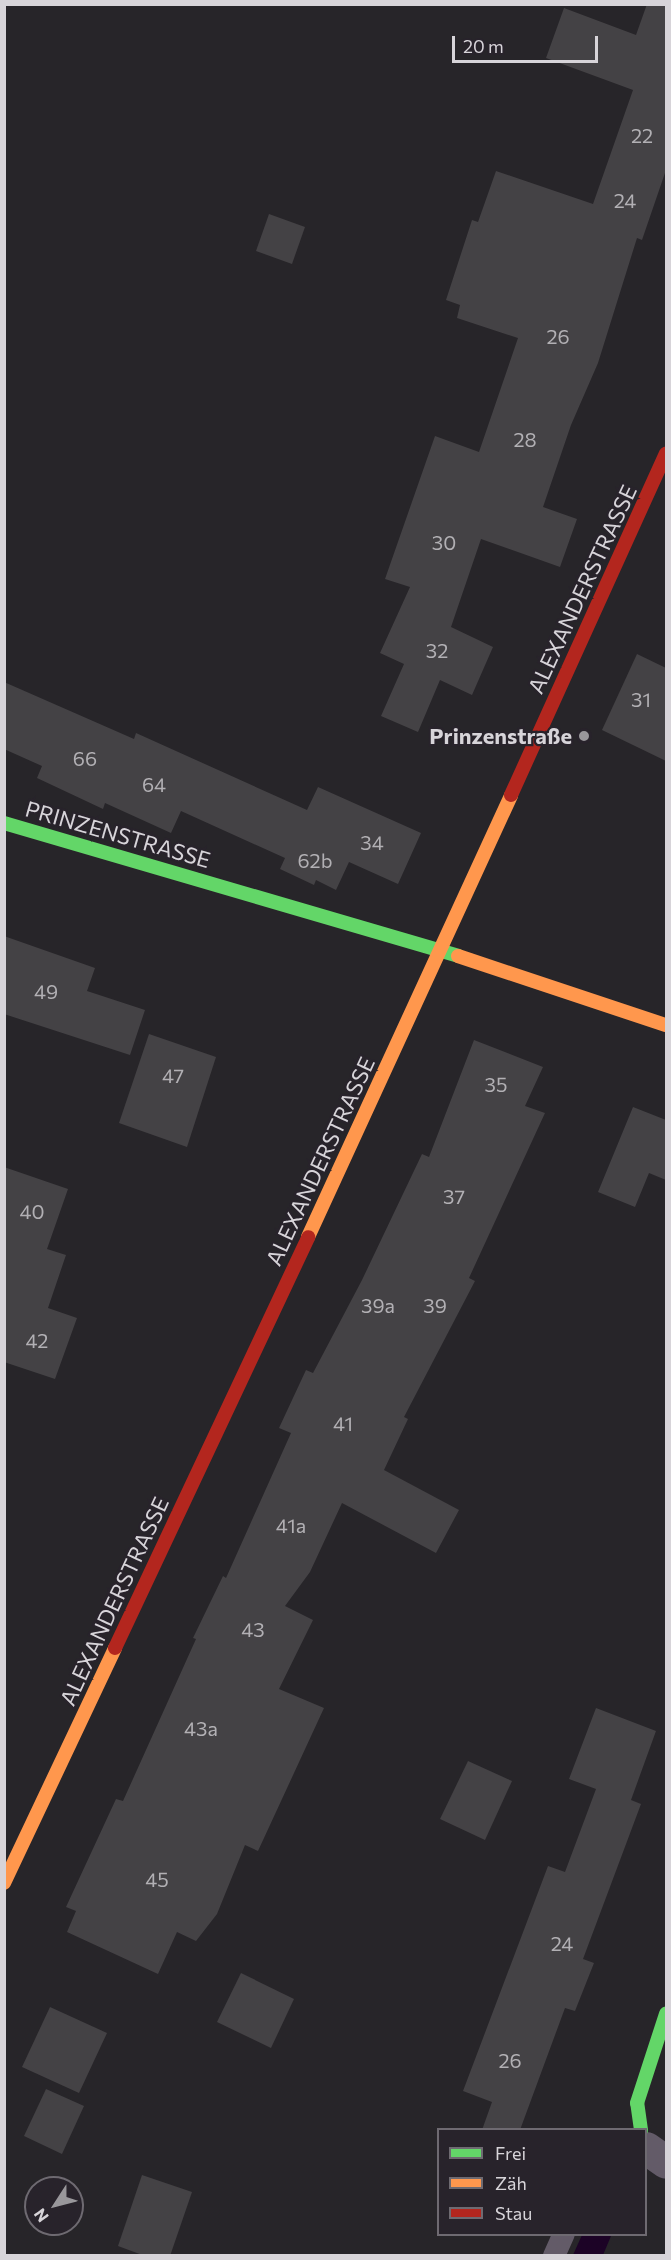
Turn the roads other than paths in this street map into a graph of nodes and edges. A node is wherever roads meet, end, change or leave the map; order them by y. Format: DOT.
graph roads {
  1 [pos="666,454"];
  2 [pos="4,823"];
  3 [pos="441,950"];
  4 [pos="666,1025"];
  5 [pos="4,1883"];
  6 [pos="666,2014"];
  7 [pos="639,2128"];
  8 [pos="647,2140"];
  9 [pos="666,2162"];
  10 [pos="564,2236"];
  11 [pos="554,2256"];
  1 -- 3 [label="street, ALEXANDERSTRASSE"];
  2 -- 3 [label="street, PRINZENSTRASSE"];
  3 -- 4 [label="street, PRINZENSTRASSE"];
  3 -- 5 [label="street, ALEXANDERSTRASSE"];
  6 -- 7 [label="street"];
  8 -- 9 [label="street"];
  10 -- 11 [label="lane"];
}
